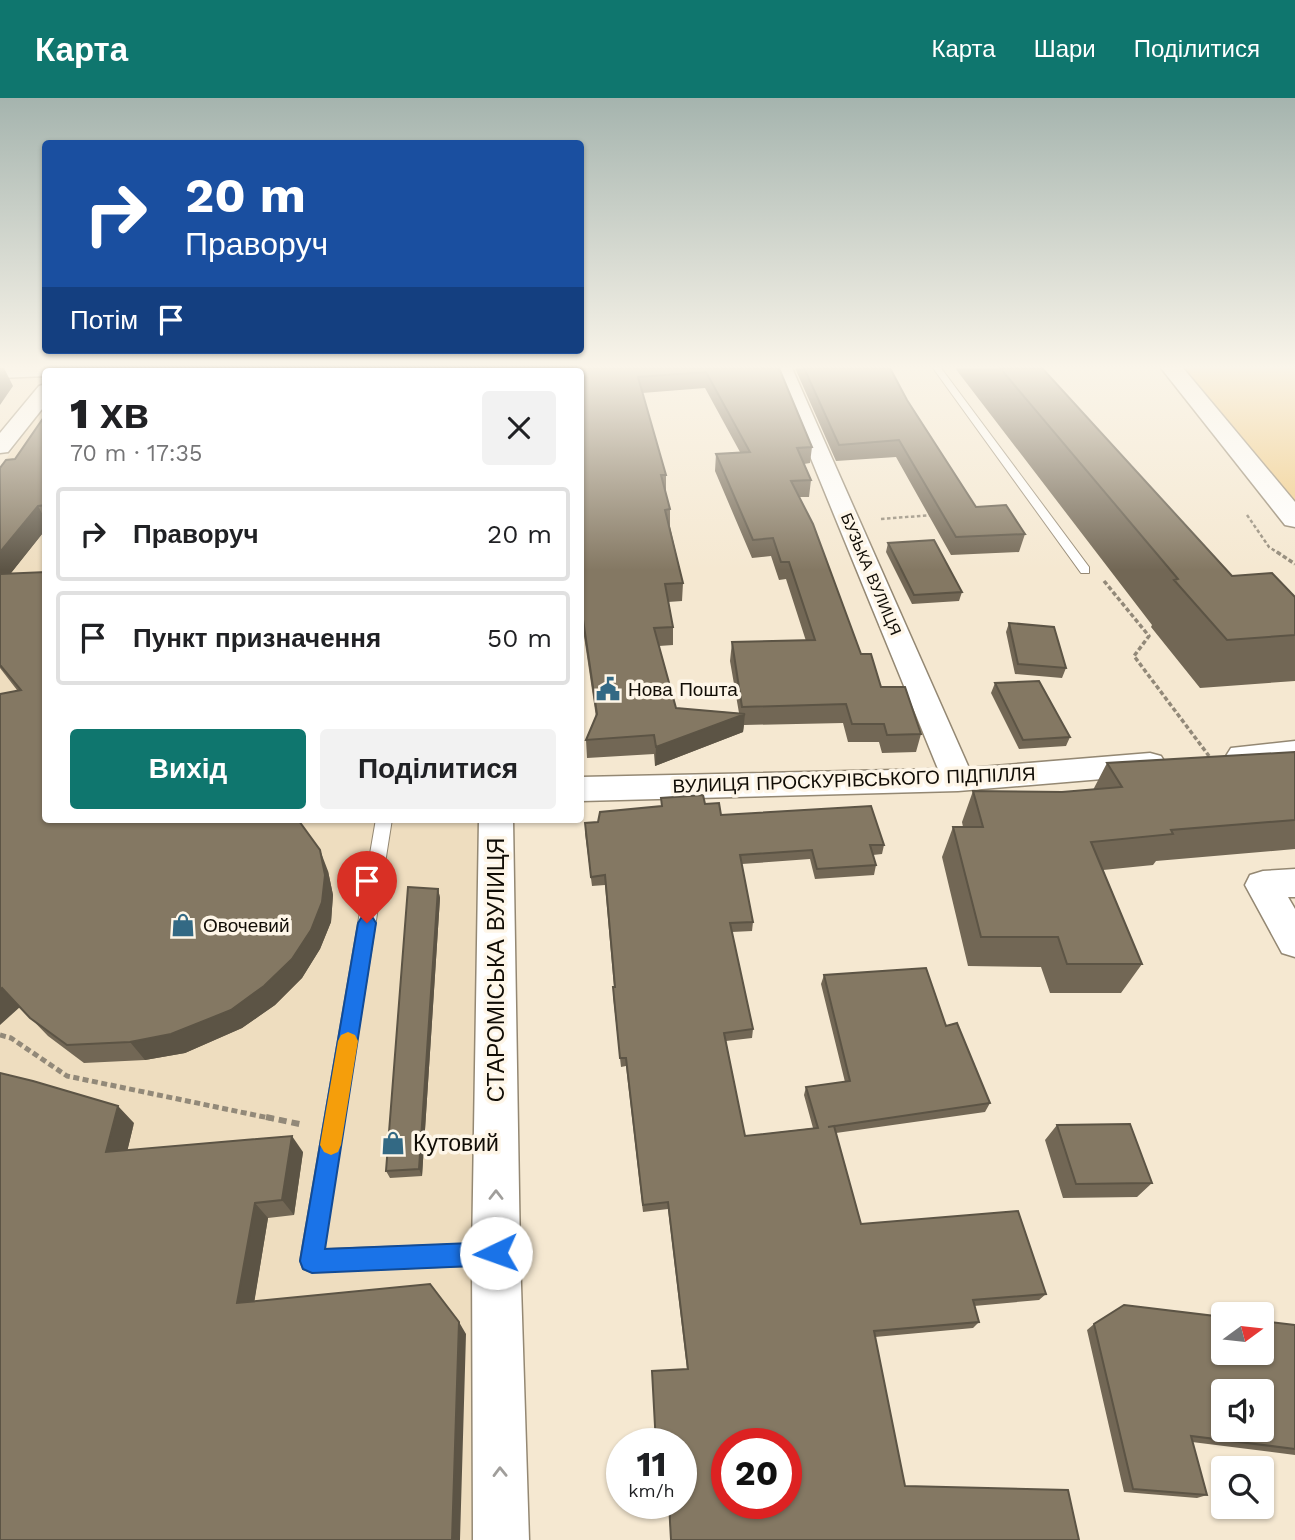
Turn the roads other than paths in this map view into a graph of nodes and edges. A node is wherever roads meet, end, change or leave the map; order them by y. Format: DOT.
graph roads {
  1 [pos="812,435"];
  2 [pos="986,435"];
  3 [pos="1227,435"];
  4 [pos="1295,519"];
  5 [pos="1085,570"];
  6 [pos="1295,752"];
  7 [pos="1211,759"];
  8 [pos="1177,762"];
  9 [pos="958,780"];
  10 [pos="584,789"];
  11 [pos="383,823"];
  12 [pos="496,823"];
  13 [pos="1295,883"];
  14 [pos="1295,942"];
  15 [pos="496,1253"];
  16 [pos="501,1540"];
  1 -- 9 [label="street, БУЗЬКА ВУЛИЦЯ"];
  2 -- 5 [label="lane"];
  3 -- 4 [label="street"];
  6 -- 7 [label="street"];
  8 -- 9 [label="street, ВУЛИЦЯ ПРОСКУРІВСЬКОГО ПІДПІЛЛЯ"];
  9 -- 10 [label="street, ВУЛИЦЯ ПРОСКУРІВСЬКОГО ПІДПІЛЛЯ"];
  11 -- 15 [label="lane"];
  15 -- 12 [label="street, СТАРОМІСЬКА ВУЛИЦЯ, one-way"];
  13 -- 14 [label="street"];
  16 -- 15 [label="street, СТАРОМІСЬКА ВУЛИЦЯ, one-way"];
}
